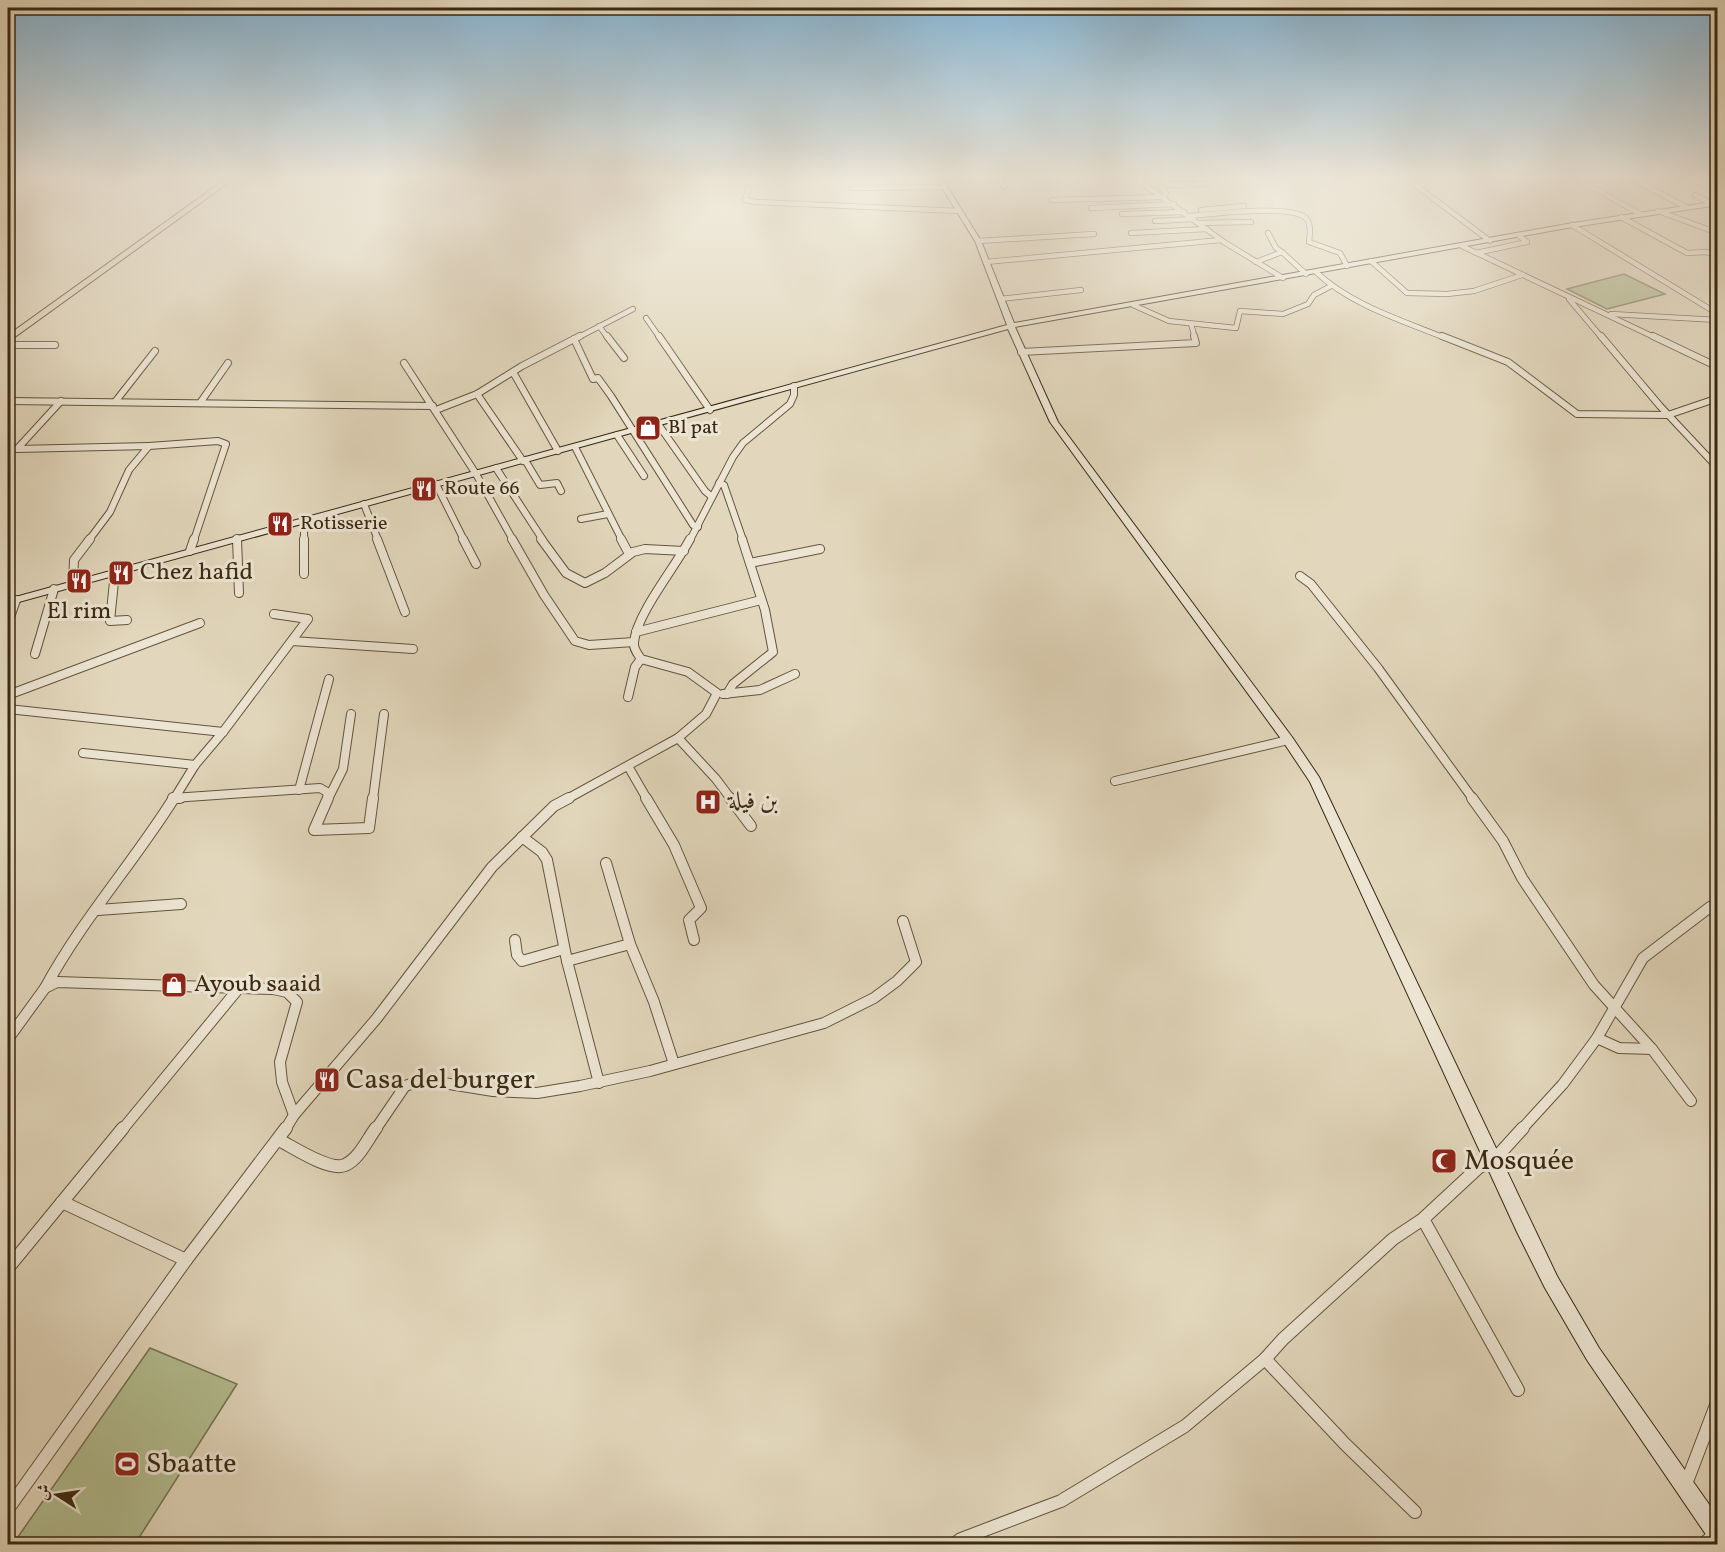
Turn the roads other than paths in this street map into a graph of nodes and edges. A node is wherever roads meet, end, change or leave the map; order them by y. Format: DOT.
graph roads {
  1 [pos="119,250"];
  2 [pos="131,250"];
  3 [pos="982,250"];
  4 [pos="1110,250"];
  5 [pos="1238,250"];
  6 [pos="1335,250"];
  7 [pos="1435,250"];
  8 [pos="1471,250"];
  9 [pos="1488,250"];
  10 [pos="1614,250"];
  11 [pos="1682,250"];
  12 [pos="1282,252"];
  13 [pos="1476,253"];
  14 [pos="1718,256"];
  15 [pos="1371,261"];
  16 [pos="986,262"];
  17 [pos="1256,262"];
  18 [pos="1347,266"];
  19 [pos="1316,272"];
  20 [pos="1306,274"];
  21 [pos="1522,275"];
  22 [pos="1283,278"];
  23 [pos="1331,286"];
  24 [pos="1081,290"];
  25 [pos="1566,296"];
  26 [pos="1000,299"];
  27 [pos="1133,305"];
  28 [pos="633,309"];
  29 [pos="1605,314"];
  30 [pos="1718,314"];
  31 [pos="646,318"];
  32 [pos="1718,320"];
  33 [pos="1191,324"];
  34 [pos="599,326"];
  35 [pos="1010,326"];
  36 [pos="8,330"];
  37 [pos="8,339"];
  38 [pos="574,339"];
  39 [pos="8,345"];
  40 [pos="55,345"];
  41 [pos="155,351"];
  42 [pos="1021,352"];
  43 [pos="624,358"];
  44 [pos="228,363"];
  45 [pos="404,363"];
  46 [pos="1718,367"];
  47 [pos="513,372"];
  48 [pos="794,386"];
  49 [pos="477,394"];
  50 [pos="1718,398"];
  51 [pos="8,400"];
  52 [pos="61,401"];
  53 [pos="115,402"];
  54 [pos="201,403"];
  55 [pos="434,408"];
  56 [pos="710,410"];
  57 [pos="1668,415"];
  58 [pos="658,424"];
  59 [pos="635,430"];
  60 [pos="617,435"];
  61 [pos="149,446"];
  62 [pos="575,447"];
  63 [pos="558,451"];
  64 [pos="524,460"];
  65 [pos="496,468"];
  66 [pos="1718,468"];
  67 [pos="476,474"];
  68 [pos="644,476"];
  69 [pos="720,483"];
  70 [pos="436,484"];
  71 [pos="561,490"];
  72 [pos="712,497"];
  73 [pos="364,504"];
  74 [pos="608,514"];
  75 [pos="582,519"];
  76 [pos="304,520"];
  77 [pos="697,527"];
  78 [pos="237,538"];
  79 [pos="820,549"];
  80 [pos="190,551"];
  81 [pos="684,551"];
  82 [pos="627,555"];
  83 [pos="750,563"];
  84 [pos="476,564"];
  85 [pos="116,572"];
  86 [pos="304,574"];
  87 [pos="1300,576"];
  88 [pos="73,584"];
  89 [pos="54,589"];
  90 [pos="239,593"];
  91 [pos="761,600"];
  92 [pos="12,601"];
  93 [pos="405,612"];
  94 [pos="274,615"];
  95 [pos="128,620"];
  96 [pos="8,623"];
  97 [pos="200,623"];
  98 [pos="635,637"];
  99 [pos="292,640"];
  100 [pos="413,649"];
  101 [pos="35,654"];
  102 [pos="641,659"];
  103 [pos="795,674"];
  104 [pos="329,679"];
  105 [pos="717,693"];
  106 [pos="727,694"];
  107 [pos="8,695"];
  108 [pos="628,697"];
  109 [pos="8,710"];
  110 [pos="351,714"];
  111 [pos="384,714"];
  112 [pos="223,732"];
  113 [pos="678,738"];
  114 [pos="1288,740"];
  115 [pos="82,753"];
  116 [pos="195,765"];
  117 [pos="628,766"];
  118 [pos="1115,781"];
  119 [pos="299,790"];
  120 [pos="173,798"];
  121 [pos="328,799"];
  122 [pos="752,826"];
  123 [pos="522,837"];
  124 [pos="606,863"];
  125 [pos="181,904"];
  126 [pos="1718,906"];
  127 [pos="98,910"];
  128 [pos="903,921"];
  129 [pos="515,940"];
  130 [pos="694,940"];
  131 [pos="630,944"];
  132 [pos="564,949"];
  133 [pos="567,961"];
  134 [pos="45,988"];
  135 [pos="239,988"];
  136 [pos="1616,1007"];
  137 [pos="1598,1038"];
  138 [pos="8,1039"];
  139 [pos="1652,1049"];
  140 [pos="674,1064"];
  141 [pos="599,1083"];
  142 [pos="1692,1101"];
  143 [pos="294,1115"];
  144 [pos="279,1140"];
  145 [pos="1493,1161"];
  146 [pos="62,1202"];
  147 [pos="1422,1219"];
  148 [pos="186,1260"];
  149 [pos="8,1268"];
  150 [pos="1265,1359"];
  151 [pos="1518,1390"];
  152 [pos="1718,1400"];
  153 [pos="1685,1487"];
  154 [pos="8,1509"];
  155 [pos="1414,1512"];
  156 [pos="1717,1534"];
  157 [pos="954,1545"];
  158 [pos="1703,1545"];
  1 -- 36 [label="highway"];
  2 -- 37 [label="highway"];
  3 -- 16 [label="main road"];
  4 -- 16 [label="street"];
  5 -- 17 [label="street"];
  6 -- 18 [label="street"];
  7 -- 15 [label="main road"];
  8 -- 13 [label="street"];
  9 -- 13 [label="street"];
  10 -- 30 [label="street"];
  11 -- 14 [label="street"];
  12 -- 17 [label="street"];
  12 -- 20 [label="street"];
  13 -- 21 [label="street"];
  15 -- 18 [label="main road"];
  15 -- 21 [label="street"];
  16 -- 26 [label="main road"];
  17 -- 22 [label="street"];
  18 -- 19 [label="main road"];
  19 -- 20 [label="main road"];
  19 -- 23 [label="street"];
  20 -- 22 [label="main road"];
  21 -- 25 [label="street"];
  22 -- 27 [label="main road"];
  23 -- 33 [label="street"];
  23 -- 57 [label="street"];
  24 -- 26 [label="street"];
  25 -- 29 [label="street"];
  25 -- 57 [label="street"];
  26 -- 35 [label="main road"];
  27 -- 33 [label="street"];
  27 -- 35 [label="main road"];
  28 -- 34 [label="street"];
  29 -- 32 [label="street"];
  29 -- 46 [label="street"];
  31 -- 56 [label="street"];
  33 -- 42 [label="street"];
  34 -- 38 [label="street"];
  34 -- 43 [label="street"];
  35 -- 42 [label="main road"];
  35 -- 48 [label="main road"];
  38 -- 47 [label="street"];
  38 -- 59 [label="street"];
  39 -- 40 [label="street"];
  41 -- 53 [label="street"];
  42 -- 114 [label="main road"];
  44 -- 54 [label="street"];
  45 -- 55 [label="street"];
  47 -- 49 [label="street"];
  47 -- 63 [label="street"];
  48 -- 56 [label="main road"];
  48 -- 69 [label="street"];
  49 -- 55 [label="street"];
  49 -- 64 [label="street"];
  50 -- 57 [label="street"];
  51 -- 52 [label="street"];
  52 -- 53 [label="street"];
  52 -- 61 [label="street"];
  53 -- 54 [label="street"];
  54 -- 55 [label="street"];
  55 -- 67 [label="street"];
  56 -- 58 [label="main road"];
  57 -- 66 [label="street"];
  58 -- 59 [label="main road"];
  58 -- 72 [label="street"];
  59 -- 60 [label="main road"];
  59 -- 77 [label="street"];
  60 -- 62 [label="main road"];
  60 -- 68 [label="street"];
  61 -- 80 [label="street"];
  61 -- 88 [label="street"];
  62 -- 63 [label="main road"];
  62 -- 74 [label="street"];
  63 -- 64 [label="main road"];
  64 -- 65 [label="main road"];
  64 -- 71 [label="street"];
  65 -- 67 [label="main road"];
  65 -- 82 [label="street"];
  67 -- 70 [label="main road"];
  67 -- 98 [label="street"];
  69 -- 72 [label="street"];
  69 -- 83 [label="street"];
  70 -- 73 [label="main road"];
  70 -- 84 [label="street"];
  72 -- 77 [label="street"];
  73 -- 76 [label="main road"];
  73 -- 93 [label="street"];
  74 -- 75 [label="street"];
  74 -- 82 [label="street"];
  76 -- 78 [label="main road"];
  76 -- 86 [label="street"];
  77 -- 81 [label="street"];
  78 -- 80 [label="main road"];
  78 -- 90 [label="street"];
  79 -- 83 [label="street"];
  80 -- 85 [label="main road"];
  81 -- 82 [label="street"];
  81 -- 98 [label="street"];
  83 -- 91 [label="street"];
  85 -- 88 [label="main road"];
  85 -- 95 [label="street"];
  87 -- 136 [label="street"];
  88 -- 89 [label="main road"];
  89 -- 92 [label="main road"];
  89 -- 101 [label="street"];
  91 -- 98 [label="street"];
  91 -- 106 [label="street"];
  92 -- 96 [label="street"];
  94 -- 99 [label="street"];
  97 -- 107 [label="street"];
  98 -- 102 [label="street"];
  99 -- 100 [label="street"];
  99 -- 112 [label="street"];
  102 -- 105 [label="street"];
  102 -- 108 [label="street"];
  103 -- 106 [label="street"];
  104 -- 119 [label="street"];
  105 -- 106 [label="street"];
  105 -- 113 [label="street"];
  109 -- 112 [label="street"];
  110 -- 121 [label="street"];
  111 -- 121 [label="street"];
  112 -- 116 [label="street"];
  113 -- 117 [label="street"];
  113 -- 122 [label="street"];
  114 -- 118 [label="street"];
  114 -- 145 [label="main road"];
  115 -- 116 [label="street"];
  116 -- 120 [label="street"];
  117 -- 123 [label="street"];
  117 -- 130 [label="street"];
  119 -- 120 [label="street"];
  119 -- 121 [label="street"];
  120 -- 127 [label="street"];
  123 -- 132 [label="street"];
  123 -- 143 [label="street"];
  124 -- 131 [label="street"];
  125 -- 127 [label="street"];
  126 -- 136 [label="street"];
  127 -- 134 [label="street"];
  128 -- 140 [label="street"];
  129 -- 132 [label="street"];
  131 -- 133 [label="street"];
  131 -- 140 [label="street"];
  132 -- 133 [label="street"];
  133 -- 141 [label="street"];
  134 -- 135 [label="street"];
  134 -- 138 [label="street"];
  135 -- 143 [label="street"];
  135 -- 146 [label="street"];
  136 -- 137 [label="street"];
  136 -- 139 [label="street"];
  137 -- 139 [label="street"];
  137 -- 145 [label="street"];
  139 -- 142 [label="street"];
  140 -- 141 [label="street"];
  141 -- 144 [label="street"];
  143 -- 144 [label="street"];
  144 -- 148 [label="street"];
  145 -- 147 [label="street"];
  145 -- 153 [label="main road"];
  146 -- 148 [label="street"];
  146 -- 149 [label="street"];
  147 -- 150 [label="street"];
  147 -- 151 [label="street"];
  148 -- 154 [label="street"];
  150 -- 155 [label="street"];
  150 -- 157 [label="street"];
  152 -- 153 [label="street"];
  153 -- 156 [label="main road"];
  156 -- 158 [label="street"];
}
